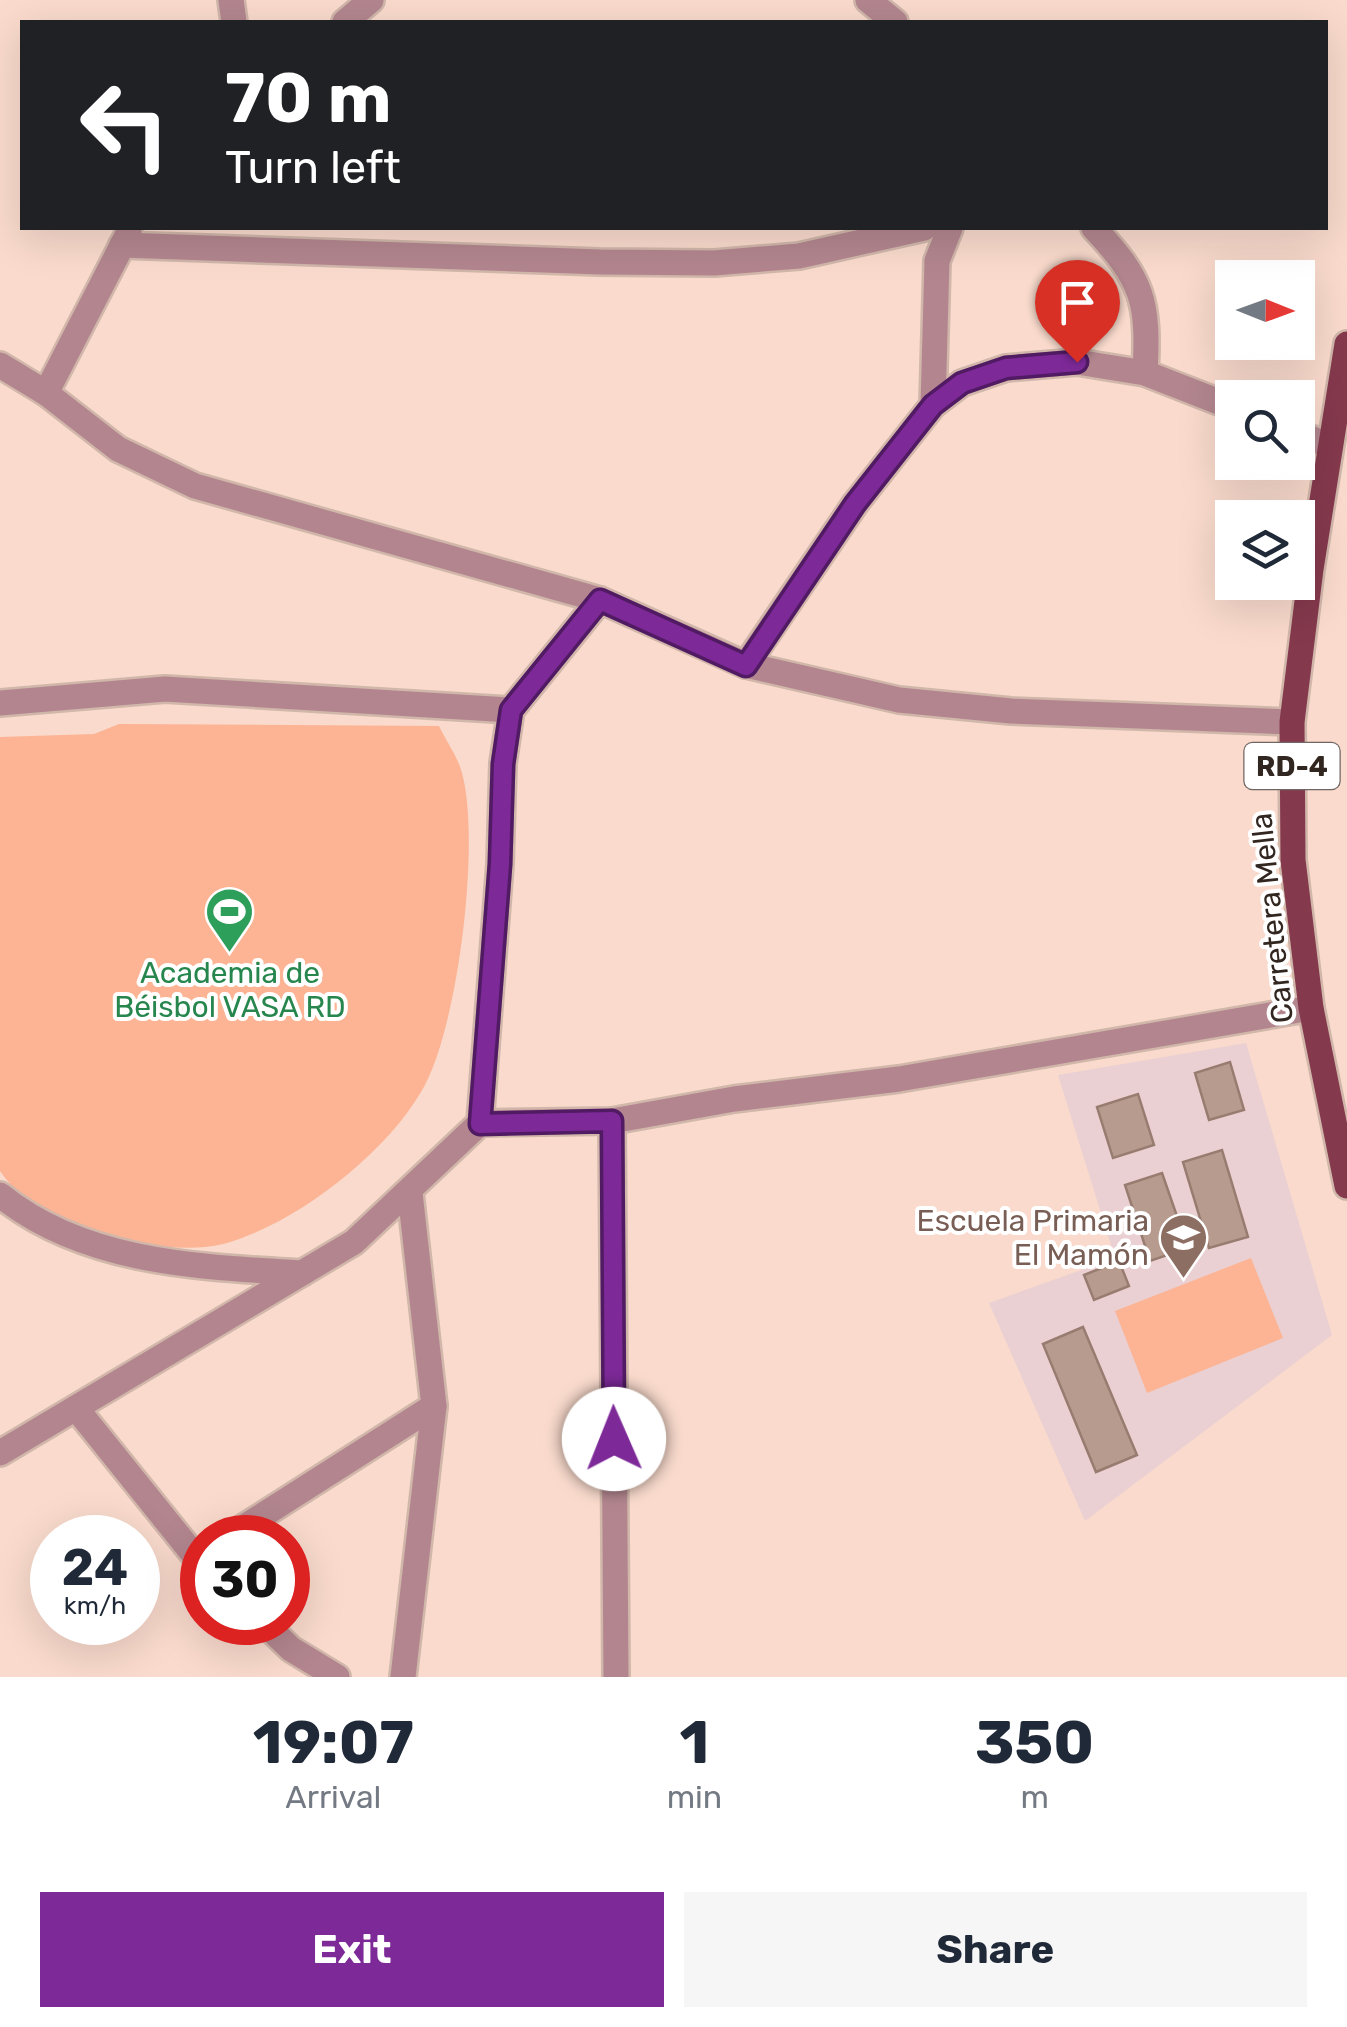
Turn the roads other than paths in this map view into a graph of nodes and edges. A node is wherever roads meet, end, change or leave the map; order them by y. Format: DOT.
graph roads {
  1 [pos="371,0"];
  2 [pos="868,0"];
  3 [pos="347,20"];
  4 [pos="893,20"];
  5 [pos="915,230"];
  6 [pos="949,230"];
  7 [pos="1096,230"];
  8 [pos="127,236"];
  9 [pos="1347,344"];
  10 [pos="0,365"];
  11 [pos="1145,373"];
  12 [pos="46,393"];
  13 [pos="1215,400"];
  14 [pos="933,405"];
  15 [pos="1315,440"];
  16 [pos="1330,446"];
  17 [pos="600,600"];
  18 [pos="746,666"];
  19 [pos="0,703"];
  20 [pos="511,710"];
  21 [pos="1292,722"];
  22 [pos="1312,1008"];
  23 [pos="612,1121"];
  24 [pos="480,1124"];
  25 [pos="1347,1186"];
  26 [pos="410,1193"];
  27 [pos="0,1195"];
  28 [pos="302,1273"];
  29 [pos="434,1406"];
  30 [pos="76,1408"];
  31 [pos="0,1453"];
  32 [pos="263,1515"];
  33 [pos="180,1534"];
  34 [pos="288,1645"];
  35 [pos="337,1677"];
  36 [pos="403,1677"];
  37 [pos="616,1677"];
  1 -- 3 [label="street"];
  2 -- 4 [label="street"];
  5 -- 8 [label="street"];
  6 -- 14 [label="street"];
  7 -- 11 [label="street"];
  8 -- 12 [label="street"];
  9 -- 16 [label="main road, Carretera Mella / RD-4"];
  10 -- 12 [label="street"];
  11 -- 13 [label="street"];
  11 -- 14 [label="street"];
  12 -- 17 [label="street"];
  14 -- 18 [label="street"];
  15 -- 16 [label="street"];
  16 -- 21 [label="main road, Carretera Mella / RD-4"];
  17 -- 18 [label="street"];
  17 -- 20 [label="street"];
  18 -- 21 [label="street"];
  19 -- 20 [label="street"];
  20 -- 24 [label="street"];
  21 -- 22 [label="main road, Carretera Mella / RD-4"];
  22 -- 23 [label="street"];
  22 -- 25 [label="main road, Carretera Mella / RD-4"];
  23 -- 24 [label="street"];
  23 -- 37 [label="street"];
  24 -- 26 [label="street"];
  26 -- 28 [label="street"];
  26 -- 29 [label="street"];
  27 -- 28 [label="street"];
  28 -- 30 [label="street"];
  29 -- 32 [label="street"];
  29 -- 36 [label="street"];
  30 -- 31 [label="street"];
  30 -- 33 [label="street"];
  34 -- 35 [label="street"];
}
